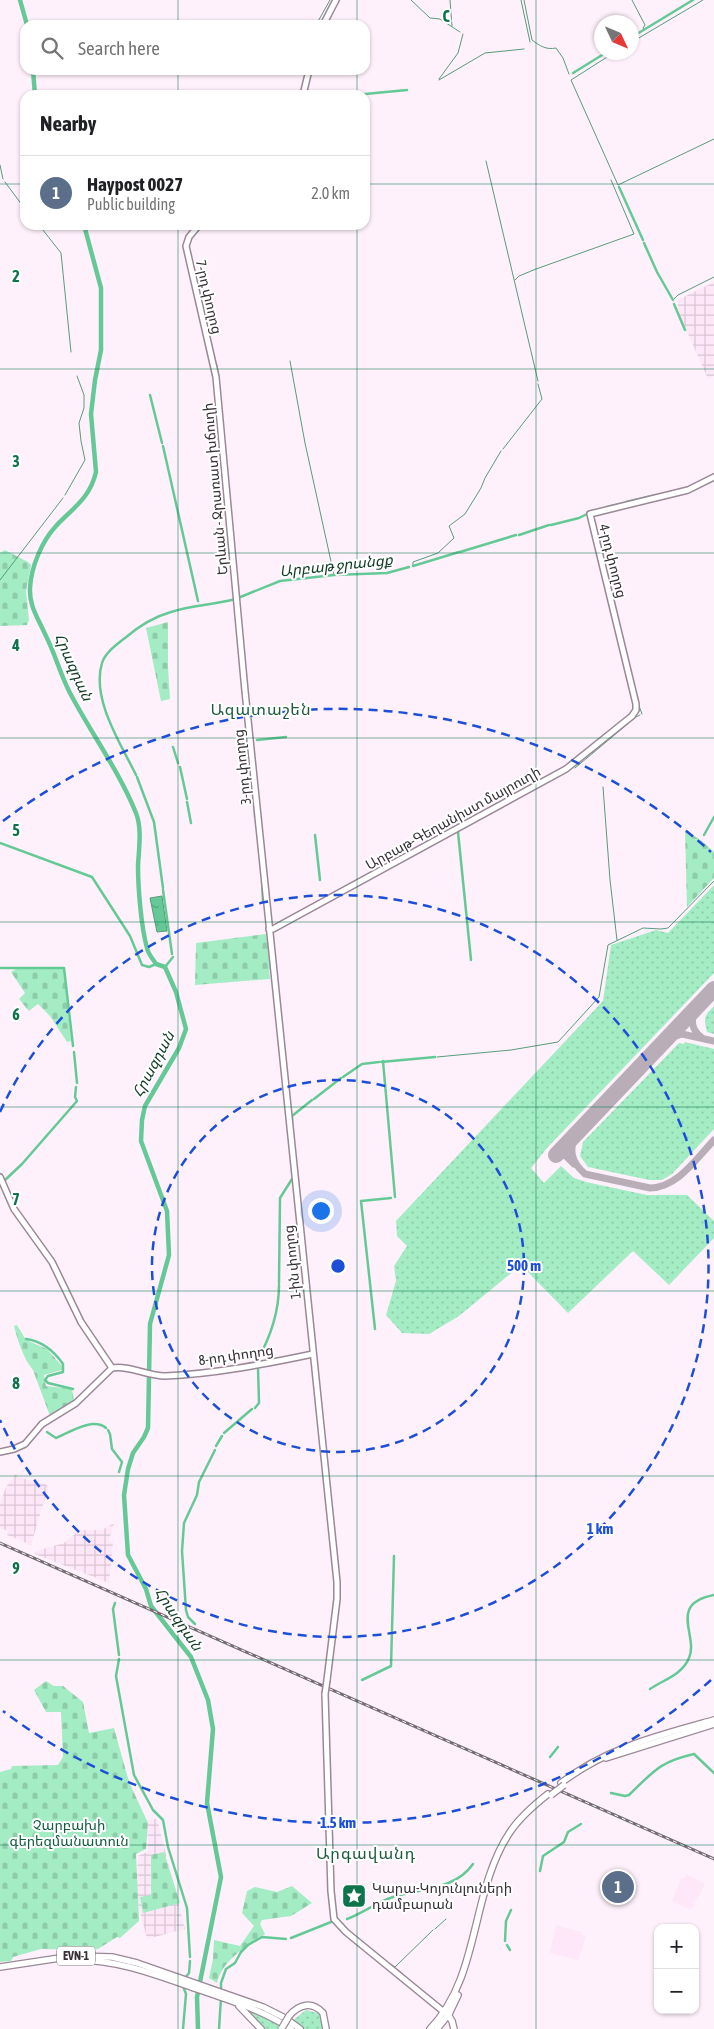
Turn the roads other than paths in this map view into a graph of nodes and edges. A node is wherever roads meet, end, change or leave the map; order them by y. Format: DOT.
graph roads {
  1 [pos="336,0"];
  2 [pos="326,20"];
  3 [pos="308,75"];
  4 [pos="305,90"];
  5 [pos="195,230"];
  6 [pos="216,377"];
  7 [pos="714,477"];
  8 [pos="236,598"];
  9 [pos="636,710"];
  10 [pos="270,931"];
  11 [pos="0,1177"];
  12 [pos="313,1354"];
  13 [pos="112,1368"];
  14 [pos="0,1452"];
  15 [pos="714,1720"];
  16 [pos="714,1724"];
  17 [pos="563,1784"];
  18 [pos="549,1794"];
  19 [pos="0,1969"];
  20 [pos="225,1996"];
  21 [pos="236,2003"];
  22 [pos="446,2013"];
  23 [pos="261,2029"];
  24 [pos="282,2029"];
  25 [pos="291,2029"];
  26 [pos="300,2029"];
  27 [pos="325,2029"];
  28 [pos="430,2029"];
  29 [pos="437,2029"];
  30 [pos="454,2029"];
  1 -- 2 [label="main road"];
  3 -- 4 [label="main road"];
  5 -- 6 [label="main road, 7-րդ փողոց"];
  6 -- 8 [label="main road, Երևան - Ջրառատ խճուղի"];
  7 -- 9 [label="main road, 4-րդ փողոց"];
  8 -- 10 [label="main road, 3-րդ փողոց"];
  9 -- 10 [label="main road, Արբաթ-Գեղանիստ մայրուղի"];
  10 -- 12 [label="main road, 1-ին փողոց"];
  11 -- 13 [label="main road"];
  12 -- 13 [label="main road, 8-րդ փողոց"];
  12 -- 22 [label="main road, 1-ին փողոց, bridge"];
  13 -- 14 [label="main road"];
  15 -- 17 [label="highway"];
  16 -- 17 [label="highway"];
  17 -- 18 [label="highway, bridge"];
  18 -- 22 [label="highway"];
  18 -- 22 [label="highway"];
  19 -- 20 [label="highway, EVN-1"];
  20 -- 21 [label="highway, EVN-1"];
  20 -- 26 [label="highway, EVN-1"];
  21 -- 23 [label="highway"];
  21 -- 25 [label="highway, EVN-1"];
  22 -- 28 [label="highway"];
  22 -- 29 [label="highway"];
  22 -- 30 [label="highway"];
  24 -- 27 [label="highway, bridge"];
}
